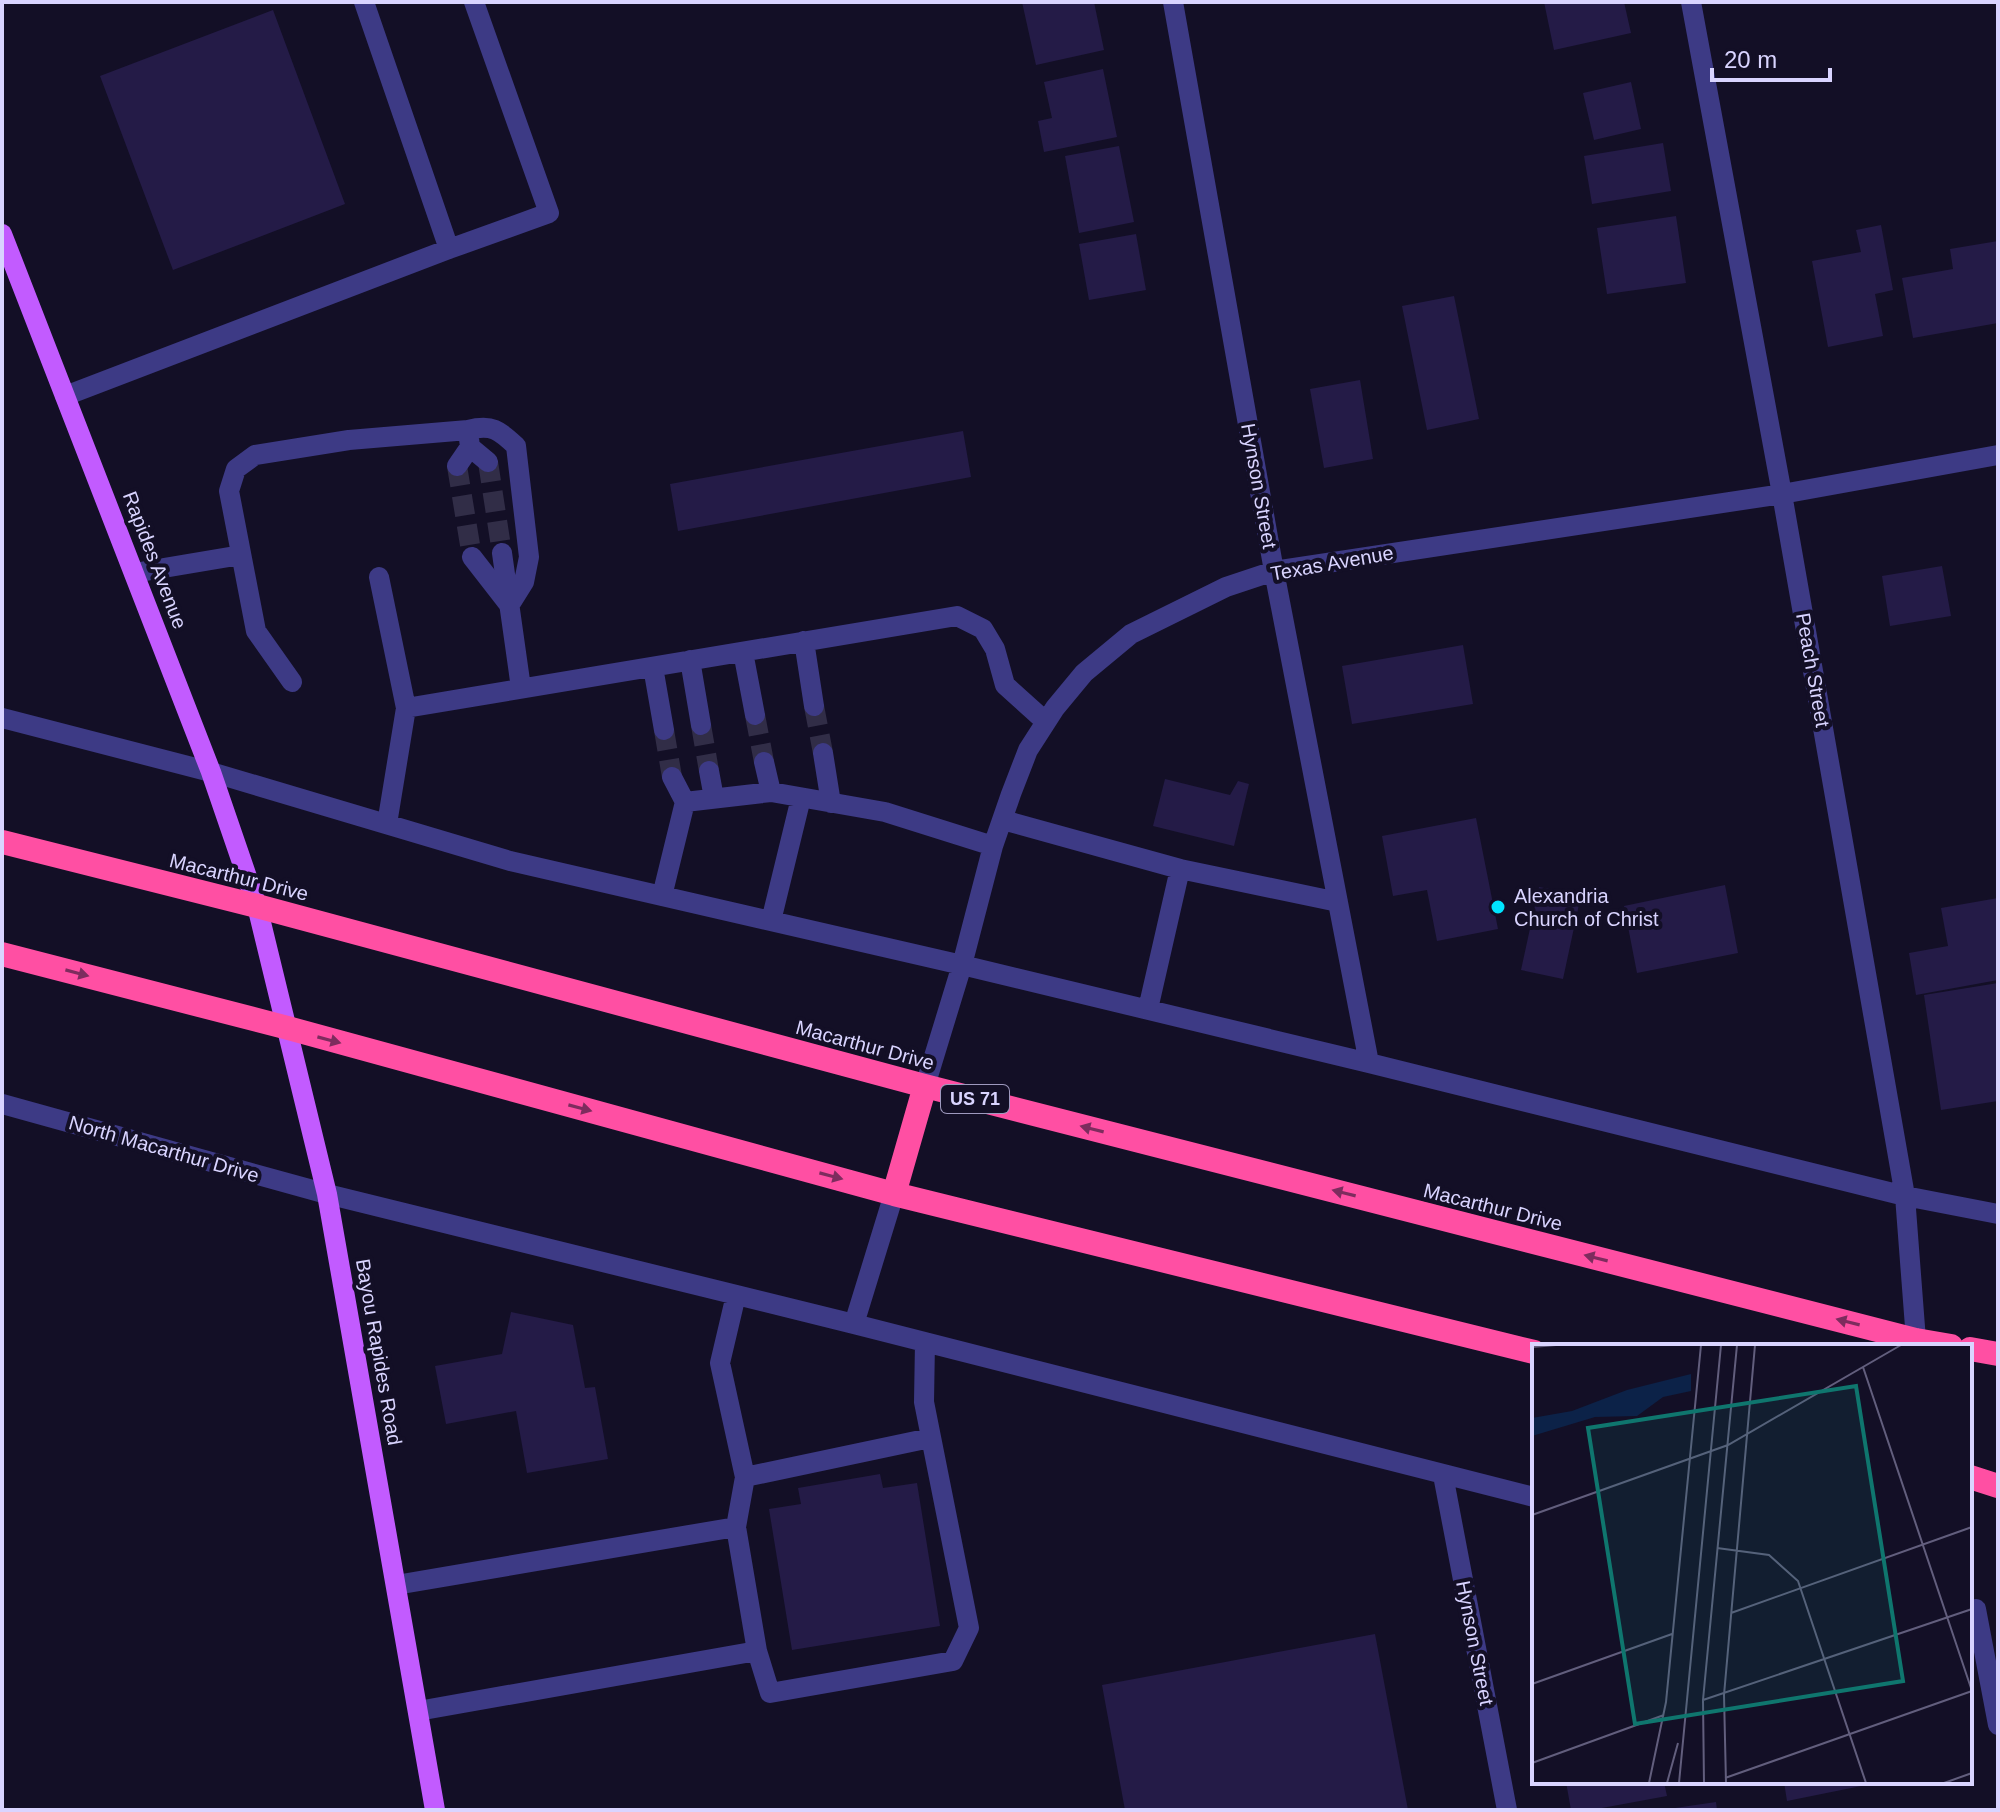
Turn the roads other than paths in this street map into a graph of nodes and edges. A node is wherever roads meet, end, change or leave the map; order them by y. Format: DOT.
graph roads {
  1 [pos="364,2"];
  2 [pos="474,2"];
  3 [pos="1173,2"];
  4 [pos="1691,2"];
  5 [pos="2,234"];
  6 [pos="449,249"];
  7 [pos="65,396"];
  8 [pos="469,438"];
  9 [pos="1998,455"];
  10 [pos="488,462"];
  11 [pos="457,466"];
  12 [pos="1782,494"];
  13 [pos="502,553"];
  14 [pos="241,555"];
  15 [pos="472,557"];
  16 [pos="1274,571"];
  17 [pos="134,573"];
  18 [pos="379,577"];
  19 [pos="509,606"];
  20 [pos="804,641"];
  21 [pos="743,652"];
  22 [pos="690,660"];
  23 [pos="653,667"];
  24 [pos="292,682"];
  25 [pos="521,688"];
  26 [pos="814,706"];
  27 [pos="406,708"];
  28 [pos="755,715"];
  29 [pos="2,718"];
  30 [pos="1046,722"];
  31 [pos="701,725"];
  32 [pos="664,730"];
  33 [pos="823,753"];
  34 [pos="764,762"];
  35 [pos="709,771"];
  36 [pos="211,772"];
  37 [pos="672,777"];
  38 [pos="771,792"];
  39 [pos="714,798"];
  40 [pos="801,798"];
  41 [pos="685,802"];
  42 [pos="831,803"];
  43 [pos="1003,820"];
  44 [pos="387,824"];
  45 [pos="2,842"];
  46 [pos="993,846"];
  47 [pos="1180,869"];
  48 [pos="662,896"];
  49 [pos="1338,902"];
  50 [pos="257,906"];
  51 [pos="771,921"];
  52 [pos="2,954"];
  53 [pos="962,965"];
  54 [pos="1148,1009"];
  55 [pos="288,1028"];
  56 [pos="1369,1063"];
  57 [pos="925,1086"];
  58 [pos="2,1104"];
  59 [pos="327,1194"];
  60 [pos="894,1194"];
  61 [pos="1905,1196"];
  62 [pos="1998,1214"];
  63 [pos="736,1295"];
  64 [pos="854,1324"];
  65 [pos="1916,1340"];
  66 [pos="925,1342"];
  67 [pos="1939,1344"];
  68 [pos="1972,1349"];
  69 [pos="1532,1352"];
  70 [pos="1998,1354"];
  71 [pos="930,1438"];
  72 [pos="1972,1464"];
  73 [pos="1998,1470"];
  74 [pos="1443,1475"];
  75 [pos="745,1477"];
  76 [pos="1972,1478"];
  77 [pos="1998,1486"];
  78 [pos="1532,1497"];
  79 [pos="736,1527"];
  80 [pos="396,1585"];
  81 [pos="1973,1608"];
  82 [pos="1998,1617"];
  83 [pos="757,1651"];
  84 [pos="418,1711"];
  85 [pos="1998,1725"];
  86 [pos="435,1810"];
  87 [pos="1507,1810"];
  1 -- 6 [label="street"];
  2 -- 6 [label="street"];
  3 -- 16 [label="street, Hynson Street"];
  4 -- 12 [label="street, Peach Street"];
  5 -- 7 [label="main road, Rapides Avenue"];
  6 -- 7 [label="street"];
  7 -- 17 [label="main road, Rapides Avenue"];
  8 -- 10 [label="street"];
  8 -- 11 [label="street"];
  8 -- 14 [label="street"];
  8 -- 19 [label="street"];
  9 -- 12 [label="street, Texas Avenue"];
  12 -- 16 [label="street, Texas Avenue"];
  12 -- 61 [label="street, Peach Street"];
  13 -- 19 [label="street"];
  14 -- 17 [label="street"];
  14 -- 24 [label="street"];
  15 -- 19 [label="street"];
  16 -- 30 [label="street, Texas Avenue"];
  16 -- 49 [label="street, Hynson Street"];
  17 -- 36 [label="main road, Rapides Avenue"];
  18 -- 27 [label="street"];
  19 -- 25 [label="street"];
  20 -- 21 [label="street"];
  20 -- 26 [label="street"];
  20 -- 30 [label="street"];
  21 -- 22 [label="street"];
  21 -- 28 [label="street"];
  22 -- 23 [label="street"];
  22 -- 31 [label="street"];
  23 -- 25 [label="street"];
  23 -- 32 [label="street"];
  25 -- 27 [label="street"];
  27 -- 44 [label="street"];
  29 -- 36 [label="street"];
  30 -- 43 [label="street, Texas Avenue"];
  33 -- 42 [label="street"];
  34 -- 38 [label="street"];
  35 -- 39 [label="street"];
  36 -- 44 [label="street"];
  36 -- 50 [label="main road, Rapides Avenue"];
  37 -- 41 [label="street"];
  38 -- 39 [label="street"];
  38 -- 40 [label="street"];
  39 -- 41 [label="street"];
  40 -- 42 [label="street"];
  40 -- 51 [label="street"];
  41 -- 48 [label="street"];
  42 -- 46 [label="street"];
  43 -- 46 [label="street, Texas Avenue"];
  43 -- 47 [label="street"];
  44 -- 48 [label="street"];
  45 -- 50 [label="highway, Macarthur Drive / US 71"];
  46 -- 53 [label="street, Texas Avenue"];
  47 -- 49 [label="street"];
  47 -- 54 [label="street"];
  48 -- 51 [label="street"];
  49 -- 56 [label="street, Hynson Street"];
  50 -- 55 [label="main road, Bayou Rapides Road"];
  50 -- 57 [label="highway, Macarthur Drive / US 71"];
  51 -- 53 [label="street"];
  52 -- 55 [label="highway, one-way"];
  53 -- 54 [label="street"];
  53 -- 57 [label="street, Texas Avenue"];
  54 -- 56 [label="street"];
  55 -- 59 [label="main road, Bayou Rapides Road"];
  55 -- 60 [label="highway, one-way"];
  56 -- 61 [label="street"];
  57 -- 60 [label="highway"];
  65 -- 57 [label="highway, Macarthur Drive / US 71, one-way"];
  58 -- 59 [label="street, North Macarthur Drive"];
  59 -- 63 [label="street"];
  59 -- 80 [label="main road, Bayou Rapides Road"];
  60 -- 64 [label="street"];
  60 -- 69 [label="highway"];
  61 -- 62 [label="street"];
  61 -- 65 [label="street, Peach Street"];
  63 -- 64 [label="street"];
  63 -- 75 [label="street"];
  64 -- 66 [label="street"];
  65 -- 67 [label="highway, Macarthur Drive / US 71"];
  66 -- 71 [label="street"];
  66 -- 74 [label="street"];
  68 -- 70 [label="highway"];
  71 -- 75 [label="street"];
  71 -- 83 [label="street"];
  72 -- 73 [label="highway"];
  74 -- 78 [label="street"];
  74 -- 87 [label="street, Hynson Street"];
  75 -- 79 [label="street"];
  76 -- 77 [label="highway"];
  79 -- 80 [label="street"];
  79 -- 83 [label="street"];
  80 -- 84 [label="main road, Bayou Rapides Road"];
  81 -- 82 [label="street"];
  81 -- 85 [label="street"];
  83 -- 84 [label="street"];
  84 -- 86 [label="main road, Bayou Rapides Road"];
}
